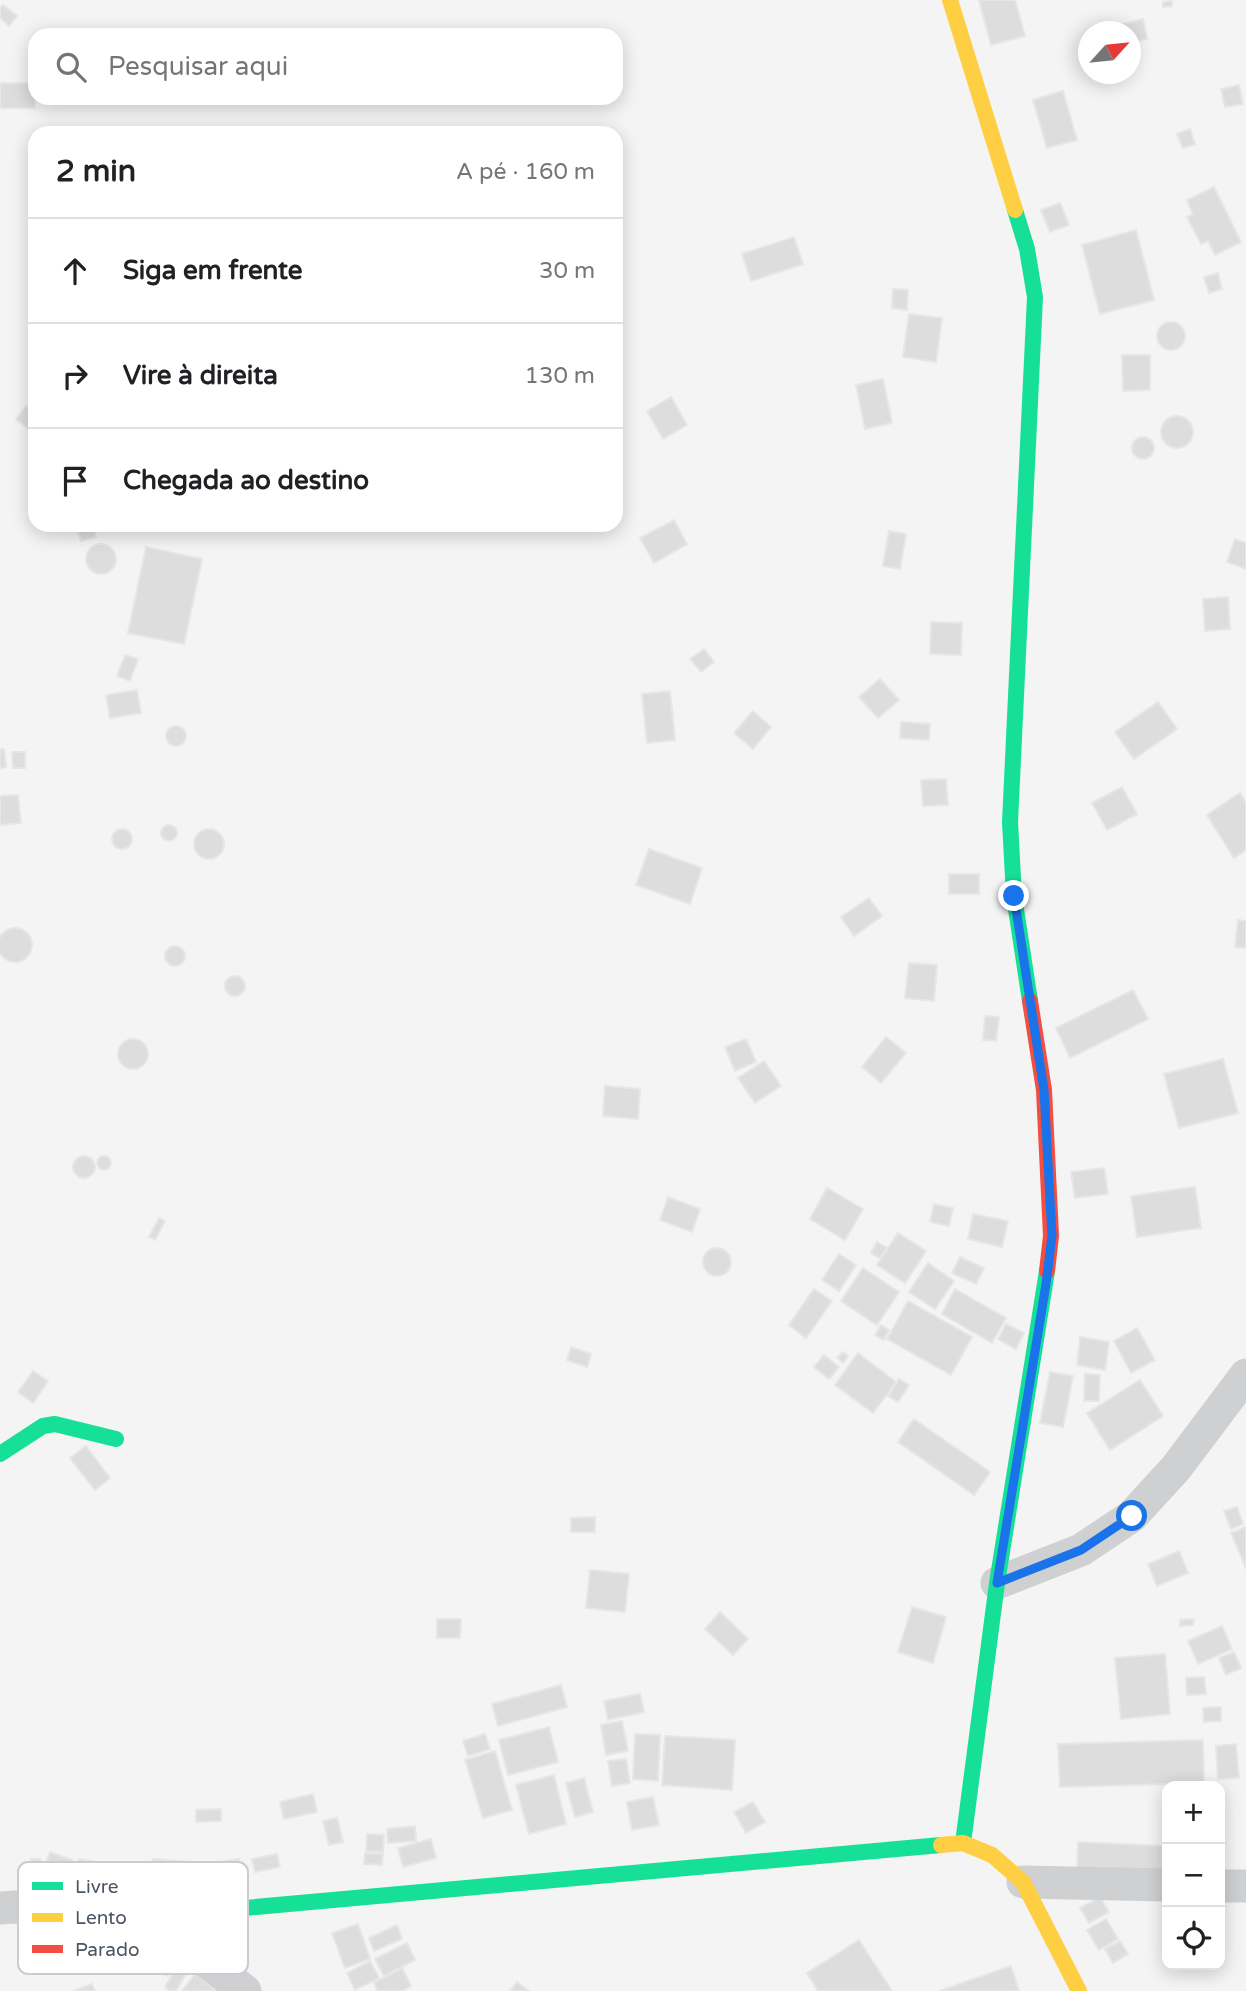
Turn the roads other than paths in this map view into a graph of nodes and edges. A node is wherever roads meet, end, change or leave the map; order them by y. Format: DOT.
graph roads {
  1 [pos="950,0"];
  2 [pos="1246,1375"];
  3 [pos="116,1440"];
  4 [pos="0,1454"];
  5 [pos="997,1583"];
  6 [pos="963,1843"];
  7 [pos="1023,1882"];
  8 [pos="1162,1885"];
  9 [pos="1225,1886"];
  10 [pos="1246,1886"];
  11 [pos="18,1907"];
  12 [pos="0,1908"];
  13 [pos="248,1908"];
  14 [pos="222,1974"];
  15 [pos="245,1991"];
  16 [pos="1079,1991"];
  1 -- 5 [label="street"];
  2 -- 5 [label="street"];
  3 -- 4 [label="street"];
  5 -- 6 [label="street"];
  6 -- 7 [label="street"];
  6 -- 13 [label="street"];
  7 -- 8 [label="street"];
  7 -- 16 [label="street"];
  9 -- 10 [label="street"];
  11 -- 12 [label="street"];
  14 -- 15 [label="street"];
}
